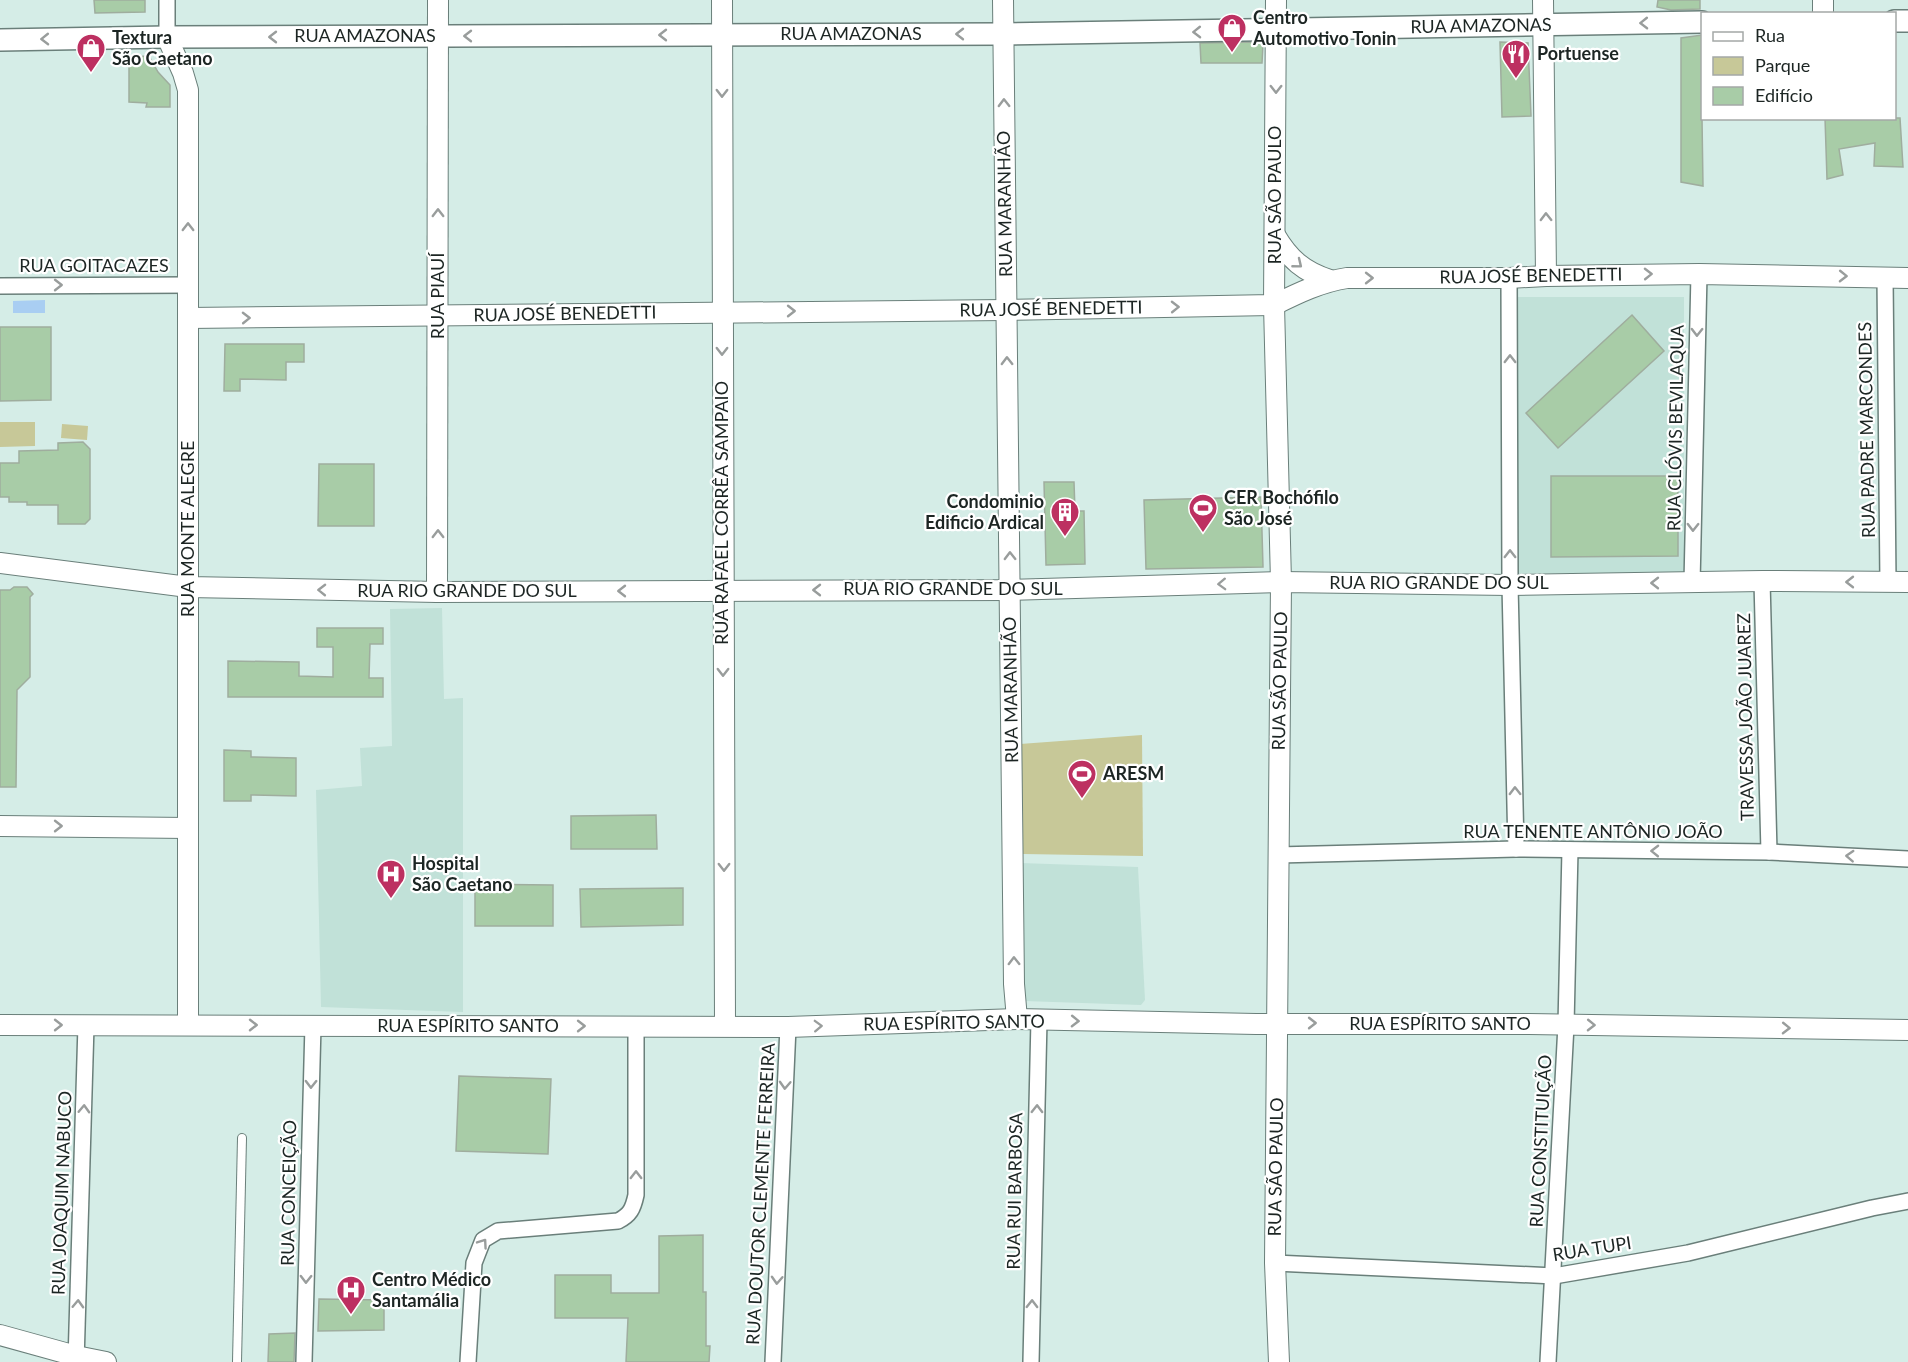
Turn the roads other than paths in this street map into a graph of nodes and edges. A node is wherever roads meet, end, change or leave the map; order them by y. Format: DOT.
graph roads {
  1 [pos="167,0"];
  2 [pos="438,0"];
  3 [pos="722,0"];
  4 [pos="1003,0"];
  5 [pos="1276,0"];
  6 [pos="1543,0"];
  7 [pos="1701,22"];
  8 [pos="1543,25"];
  9 [pos="1277,31"];
  10 [pos="1003,34"];
  11 [pos="722,35"];
  12 [pos="439,36"];
  13 [pos="167,37"];
  14 [pos="0,40"];
  15 [pos="1275,236"];
  16 [pos="1698,274"];
  17 [pos="1546,276"];
  18 [pos="1885,277"];
  19 [pos="1509,278"];
  20 [pos="1908,278"];
  21 [pos="1330,280"];
  22 [pos="0,285"];
  23 [pos="188,285"];
  24 [pos="1274,305"];
  25 [pos="1006,310"];
  26 [pos="722,311"];
  27 [pos="438,315"];
  28 [pos="188,318"];
  29 [pos="0,563"];
  30 [pos="1762,581"];
  31 [pos="1281,582"];
  32 [pos="1888,582"];
  33 [pos="1908,582"];
  34 [pos="1692,583"];
  35 [pos="1510,585"];
  36 [pos="188,587"];
  37 [pos="722,590"];
  38 [pos="1010,590"];
  39 [pos="437,592"];
  40 [pos="0,826"];
  41 [pos="188,828"];
  42 [pos="1516,849"];
  43 [pos="1570,850"];
  44 [pos="1768,852"];
  45 [pos="1278,855"];
  46 [pos="1908,859"];
  47 [pos="1017,1019"];
  48 [pos="1039,1020"];
  49 [pos="1278,1023"];
  50 [pos="0,1025"];
  51 [pos="86,1025"];
  52 [pos="188,1025"];
  53 [pos="312,1025"];
  54 [pos="1566,1025"];
  55 [pos="636,1026"];
  56 [pos="725,1026"];
  57 [pos="788,1027"];
  58 [pos="1908,1030"];
  59 [pos="242,1138"];
  60 [pos="1908,1201"];
  61 [pos="1275,1263"];
  62 [pos="1554,1276"];
  63 [pos="0,1335"];
  64 [pos="76,1359"];
  65 [pos="106,1362"];
  66 [pos="237,1362"];
  67 [pos="304,1362"];
  68 [pos="468,1362"];
  69 [pos="773,1362"];
  70 [pos="1031,1362"];
  71 [pos="1279,1362"];
  72 [pos="1548,1362"];
  1 -- 13 [label="street"];
  2 -- 12 [label="street, RUA PIAUÍ"];
  3 -- 11 [label="street, RUA RAFAEL CORRÊA SAMPAIO"];
  4 -- 10 [label="street, RUA MARANHÃO"];
  5 -- 9 [label="street, RUA SÃO PAULO"];
  6 -- 8 [label="street"];
  7 -- 8 [label="main road, RUA AMAZONAS, one-way"];
  8 -- 9 [label="main road, RUA AMAZONAS"];
  17 -- 8 [label="street, one-way"];
  9 -- 10 [label="main road, RUA AMAZONAS, one-way"];
  9 -- 15 [label="street, RUA SÃO PAULO, one-way"];
  10 -- 11 [label="main road, RUA AMAZONAS, one-way"];
  25 -- 10 [label="street, RUA MARANHÃO, one-way"];
  11 -- 12 [label="main road, RUA AMAZONAS, one-way"];
  11 -- 26 [label="street, RUA RAFAEL CORRÊA SAMPAIO, one-way"];
  12 -- 13 [label="main road, RUA AMAZONAS, one-way"];
  27 -- 12 [label="street, RUA PIAUÍ, one-way"];
  13 -- 14 [label="main road, RUA AMAZONAS, one-way"];
  23 -- 13 [label="street, RUA MONTE ALEGRE, one-way"];
  15 -- 21 [label="street, one-way"];
  15 -- 24 [label="street, RUA SÃO PAULO"];
  17 -- 16 [label="street, RUA JOSÉ BENEDETTI, one-way"];
  16 -- 18 [label="street, RUA JOSÉ BENEDETTI, one-way"];
  16 -- 34 [label="street, RUA CLÓVIS BEVILAQUA, one-way"];
  17 -- 19 [label="street, RUA JOSÉ BENEDETTI"];
  18 -- 20 [label="street, RUA JOSÉ BENEDETTI"];
  18 -- 32 [label="street, RUA PADRE MARCONDES"];
  21 -- 19 [label="street, RUA JOSÉ BENEDETTI, one-way"];
  35 -- 19 [label="street, one-way"];
  21 -- 24 [label="street, RUA JOSÉ BENEDETTI"];
  22 -- 23 [label="street, RUA GOITACAZES, one-way"];
  23 -- 28 [label="street, RUA MONTE ALEGRE"];
  25 -- 24 [label="street, RUA JOSÉ BENEDETTI, one-way"];
  24 -- 31 [label="street, RUA SÃO PAULO"];
  26 -- 25 [label="street, RUA JOSÉ BENEDETTI, one-way"];
  38 -- 25 [label="street, RUA MARANHÃO, one-way"];
  26 -- 27 [label="street, RUA JOSÉ BENEDETTI"];
  26 -- 37 [label="street, RUA RAFAEL CORRÊA SAMPAIO, one-way"];
  28 -- 27 [label="street, RUA JOSÉ BENEDETTI, one-way"];
  39 -- 27 [label="street, RUA PIAUÍ, one-way"];
  28 -- 36 [label="street, RUA MONTE ALEGRE"];
  29 -- 36 [label="street, RUA RIO GRANDE DO SUL"];
  32 -- 30 [label="street, RUA RIO GRANDE DO SUL, one-way"];
  30 -- 34 [label="street, RUA RIO GRANDE DO SUL"];
  30 -- 44 [label="street, TRAVESSA JOÃO JUAREZ"];
  31 -- 35 [label="street, RUA RIO GRANDE DO SUL"];
  31 -- 38 [label="street, RUA RIO GRANDE DO SUL, one-way"];
  31 -- 45 [label="street, RUA SÃO PAULO"];
  32 -- 33 [label="street, RUA RIO GRANDE DO SUL"];
  34 -- 35 [label="street, RUA RIO GRANDE DO SUL, one-way"];
  42 -- 35 [label="street, one-way"];
  39 -- 36 [label="street, RUA RIO GRANDE DO SUL, one-way"];
  36 -- 41 [label="street, RUA MONTE ALEGRE"];
  38 -- 37 [label="street, RUA RIO GRANDE DO SUL, one-way"];
  37 -- 39 [label="street, RUA RIO GRANDE DO SUL, one-way"];
  37 -- 56 [label="street, RUA RAFAEL CORRÊA SAMPAIO, one-way"];
  47 -- 38 [label="street, RUA MARANHÃO, one-way"];
  40 -- 41 [label="street, one-way"];
  41 -- 52 [label="street, RUA MONTE ALEGRE"];
  42 -- 43 [label="street, RUA TENENTE ANTÔNIO JOÃO"];
  42 -- 45 [label="street, RUA TENENTE ANTÔNIO JOÃO"];
  44 -- 43 [label="street, RUA TENENTE ANTÔNIO JOÃO, one-way"];
  43 -- 54 [label="street, RUA CONSTITUIÇÃO"];
  46 -- 44 [label="street, RUA TENENTE ANTÔNIO JOÃO, one-way"];
  45 -- 49 [label="street, RUA SÃO PAULO"];
  47 -- 48 [label="street, RUA ESPÍRITO SANTO"];
  57 -- 47 [label="street, RUA ESPÍRITO SANTO, one-way"];
  48 -- 49 [label="street, RUA ESPÍRITO SANTO, one-way"];
  70 -- 48 [label="street, RUA RUI BARBOSA, one-way"];
  49 -- 54 [label="street, RUA ESPÍRITO SANTO, one-way"];
  49 -- 61 [label="street, RUA SÃO PAULO"];
  50 -- 51 [label="street, RUA ESPÍRITO SANTO, one-way"];
  51 -- 52 [label="street, RUA ESPÍRITO SANTO"];
  64 -- 51 [label="street, RUA JOAQUIM NABUCO, one-way"];
  52 -- 53 [label="street, RUA ESPÍRITO SANTO, one-way"];
  53 -- 55 [label="street, RUA ESPÍRITO SANTO, one-way"];
  53 -- 67 [label="street, RUA CONCEIÇÃO, one-way"];
  54 -- 58 [label="street, RUA ESPÍRITO SANTO, one-way"];
  54 -- 62 [label="street, RUA CONSTITUIÇÃO"];
  55 -- 56 [label="street, RUA ESPÍRITO SANTO"];
  68 -- 55 [label="street, one-way"];
  56 -- 57 [label="street, RUA ESPÍRITO SANTO"];
  57 -- 69 [label="street, RUA DOUTOR CLEMENTE FERREIRA, one-way"];
  59 -- 66 [label="lane"];
  60 -- 62 [label="street, RUA TUPI"];
  61 -- 62 [label="street, RUA TUPI"];
  61 -- 71 [label="street, RUA SÃO PAULO"];
  62 -- 72 [label="street, RUA CONSTITUIÇÃO"];
  63 -- 64 [label="street"];
  64 -- 65 [label="street"];
}
